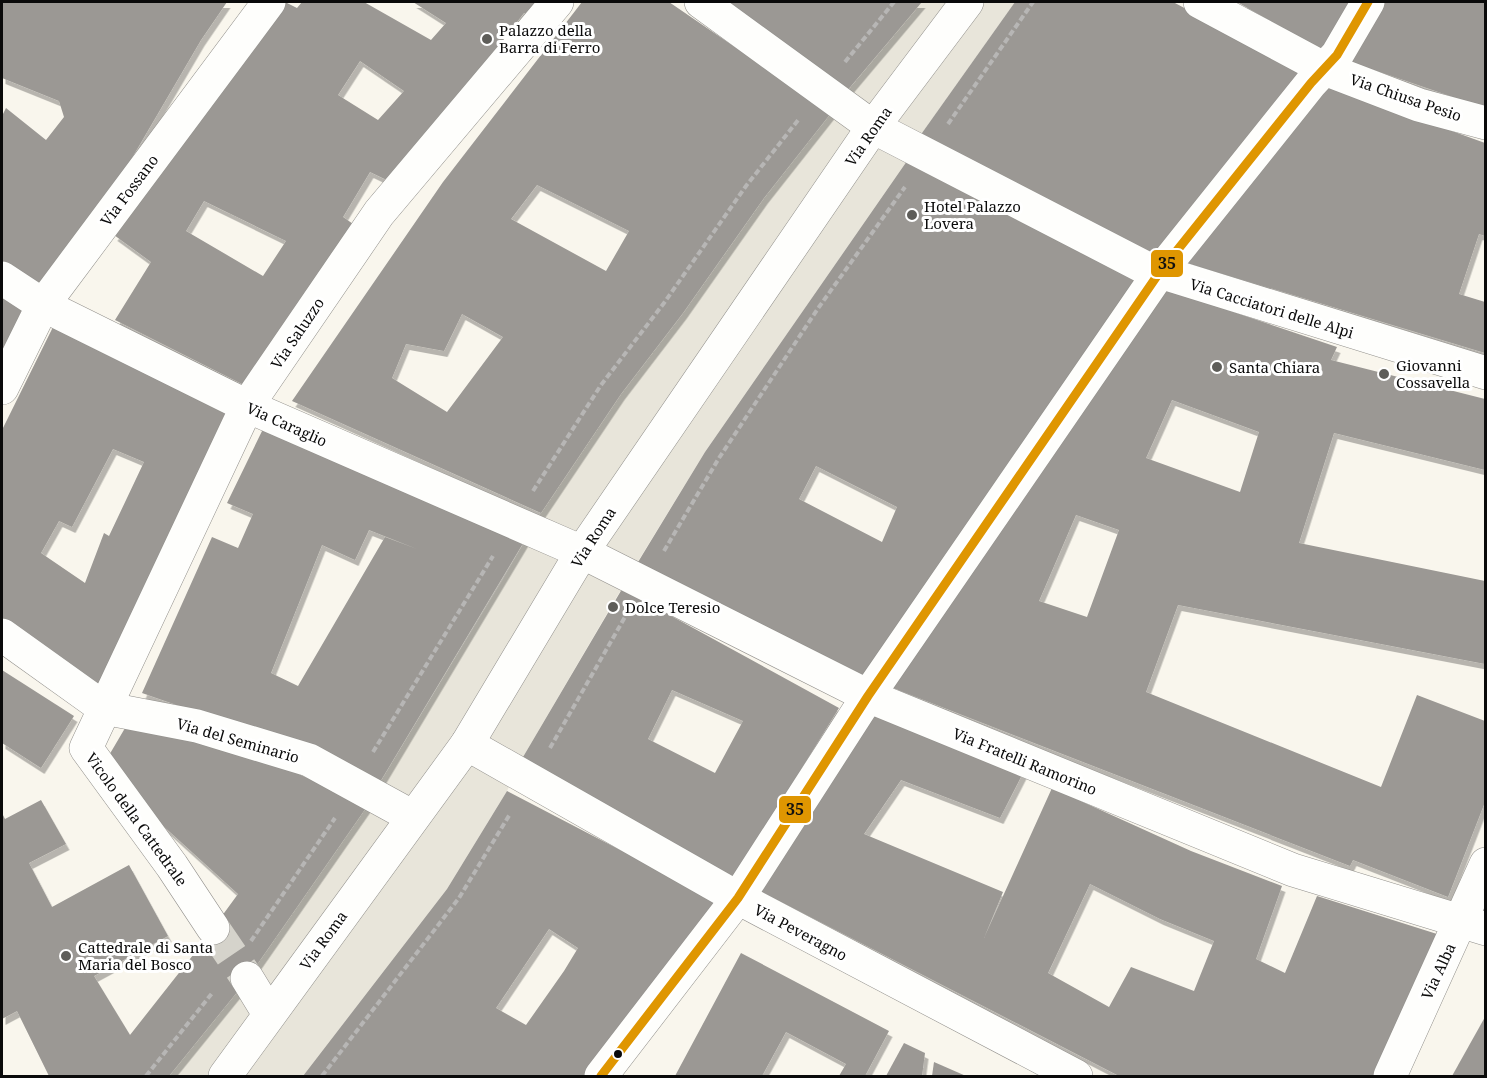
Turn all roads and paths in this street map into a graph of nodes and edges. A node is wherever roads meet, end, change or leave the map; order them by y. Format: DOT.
graph roads {
  1 [pos="269,2"];
  2 [pos="557,2"];
  3 [pos="701,2"];
  4 [pos="894,2"];
  5 [pos="968,2"];
  6 [pos="1033,2"];
  7 [pos="1200,2"];
  8 [pos="1368,2"];
  9 [pos="844,63"];
  10 [pos="1325,69"];
  11 [pos="800,118"];
  12 [pos="1485,123"];
  13 [pos="873,127"];
  14 [pos="945,128"];
  15 [pos="905,186"];
  16 [pos="1160,273"];
  17 [pos="2,278"];
  18 [pos="44,305"];
  19 [pos="1485,373"];
  20 [pos="2,388"];
  21 [pos="247,406"];
  22 [pos="529,496"];
  23 [pos="582,552"];
  24 [pos="494,553"];
  25 [pos="662,555"];
  26 [pos="630,608"];
  27 [pos="2,635"];
  28 [pos="868,696"];
  29 [pos="104,708"];
  30 [pos="467,744"];
  31 [pos="371,755"];
  32 [pos="545,757"];
  33 [pos="514,808"];
  34 [pos="413,817"];
  35 [pos="1485,864"];
  36 [pos="738,898"];
  37 [pos="1473,925"];
  38 [pos="213,928"];
  39 [pos="247,978"];
  40 [pos="269,1014"];
  41 [pos="225,1077"];
  42 [pos="322,1077"];
  43 [pos="601,1077"];
  44 [pos="1076,1077"];
  45 [pos="1389,1077"];
  1 -- 18 [label="street, Via Fossano"];
  2 -- 21 [label="street, Via Saluzzo"];
  3 -- 13 [label="street, Via Cacciatori delle Alpi"];
  4 -- 9 [label="path"];
  5 -- 13 [label="street, Via Roma"];
  6 -- 14 [label="path"];
  7 -- 10 [label="street, Via Chiusa Pesio"];
  8 -- 10 [label="street"];
  10 -- 12 [label="street, Via Chiusa Pesio"];
  10 -- 16 [label="street"];
  11 -- 22 [label="path"];
  13 -- 16 [label="street, Via Cacciatori delle Alpi"];
  13 -- 23 [label="street, Via Roma"];
  15 -- 25 [label="path"];
  16 -- 19 [label="street, Via Cacciatori delle Alpi"];
  16 -- 28 [label="street"];
  17 -- 18 [label="street, Via Caraglio"];
  18 -- 20 [label="street, Via Fossano"];
  18 -- 21 [label="street, Via Caraglio"];
  21 -- 23 [label="street, Via Caraglio"];
  21 -- 29 [label="street, Via Saluzzo"];
  23 -- 28 [label="street, Via Fratelli Ramorino"];
  23 -- 30 [label="street, Via Roma"];
  24 -- 31 [label="path"];
  26 -- 32 [label="path"];
  27 -- 29 [label="street, Via del Seminario"];
  28 -- 36 [label="street"];
  28 -- 37 [label="street, Via Fratelli Ramorino"];
  29 -- 34 [label="street, Via del Seminario"];
  29 -- 38 [label="street, Vicolo della Cattedrale"];
  30 -- 34 [label="street, Via Roma"];
  30 -- 36 [label="street, Via Peveragno"];
  33 -- 42 [label="path"];
  34 -- 40 [label="street, Via Roma"];
  35 -- 37 [label="street, Via Alba"];
  36 -- 43 [label="street"];
  36 -- 44 [label="street, Via Peveragno"];
  37 -- 45 [label="street, Via Alba"];
  39 -- 40 [label="street"];
  40 -- 41 [label="street, Via Roma"];
}
